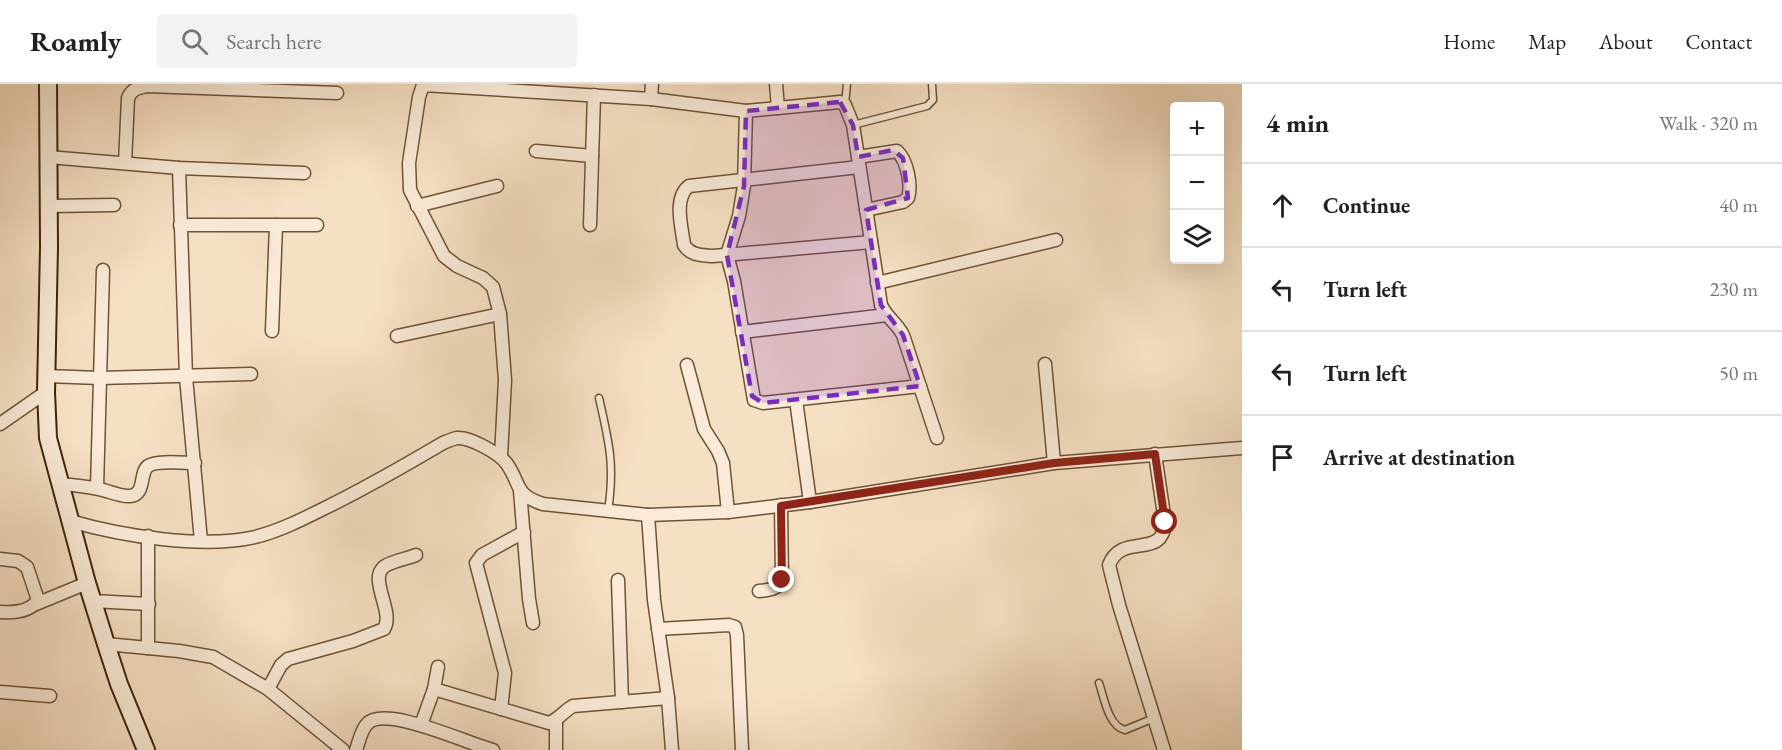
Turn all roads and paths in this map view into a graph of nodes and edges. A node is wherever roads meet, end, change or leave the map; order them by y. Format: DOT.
graph roads {
  1 [pos="48,84"];
  2 [pos="652,84"];
  3 [pos="776,84"];
  4 [pos="847,84"];
  5 [pos="932,84"];
  6 [pos="423,85"];
  7 [pos="554,89"];
  8 [pos="337,93"];
  9 [pos="594,95"];
  10 [pos="651,99"];
  11 [pos="845,105"];
  12 [pos="778,108"];
  13 [pos="746,111"];
  14 [pos="853,125"];
  15 [pos="536,151"];
  16 [pos="592,156"];
  17 [pos="48,157"];
  18 [pos="859,162"];
  19 [pos="125,163"];
  20 [pos="178,168"];
  21 [pos="304,173"];
  22 [pos="744,179"];
  23 [pos="497,186"];
  24 [pos="114,205"];
  25 [pos="48,206"];
  26 [pos="417,206"];
  27 [pos="866,210"];
  28 [pos="180,225"];
  29 [pos="276,225"];
  30 [pos="317,225"];
  31 [pos="590,225"];
  32 [pos="1056,240"];
  33 [pos="871,242"];
  34 [pos="727,255"];
  35 [pos="103,270"];
  36 [pos="877,283"];
  37 [pos="500,314"];
  38 [pos="887,315"];
  39 [pos="272,331"];
  40 [pos="742,332"];
  41 [pos="397,336"];
  42 [pos="1045,364"];
  43 [pos="687,365"];
  44 [pos="251,374"];
  45 [pos="186,376"];
  46 [pos="99,378"];
  47 [pos="47,384"];
  48 [pos="920,386"];
  49 [pos="599,398"];
  50 [pos="796,400"];
  51 [pos="0,424"];
  52 [pos="937,438"];
  53 [pos="1242,448"];
  54 [pos="1155,454"];
  55 [pos="501,456"];
  56 [pos="195,463"];
  57 [pos="1054,463"];
  58 [pos="60,484"];
  59 [pos="97,488"];
  60 [pos="520,491"];
  61 [pos="810,502"];
  62 [pos="781,506"];
  63 [pos="608,511"];
  64 [pos="728,512"];
  65 [pos="648,516"];
  66 [pos="69,521"];
  67 [pos="524,532"];
  68 [pos="148,536"];
  69 [pos="201,541"];
  70 [pos="416,555"];
  71 [pos="0,559"];
  72 [pos="618,580"];
  73 [pos="87,583"];
  74 [pos="759,591"];
  75 [pos="92,601"];
  76 [pos="36,604"];
  77 [pos="148,604"];
  78 [pos="0,612"];
  79 [pos="533,623"];
  80 [pos="658,629"];
  81 [pos="106,644"];
  82 [pos="148,648"];
  83 [pos="438,667"];
  84 [pos="1099,683"];
  85 [pos="267,689"];
  86 [pos="434,689"];
  87 [pos="0,692"];
  88 [pos="50,696"];
  89 [pos="668,699"];
  90 [pos="622,702"];
  91 [pos="501,709"];
  92 [pos="1154,718"];
  93 [pos="556,720"];
  94 [pos="421,725"];
  95 [pos="146,750"];
  96 [pos="343,750"];
  97 [pos="356,750"];
  98 [pos="493,750"];
  99 [pos="556,750"];
  100 [pos="672,750"];
  101 [pos="742,750"];
  102 [pos="1164,750"];
  1 -- 17 [label="street"];
  2 -- 10 [label="street"];
  3 -- 12 [label="street"];
  4 -- 11 [label="lane"];
  5 -- 14 [label="lane"];
  6 -- 7 [label="street"];
  6 -- 26 [label="street"];
  7 -- 9 [label="street"];
  8 -- 19 [label="street"];
  9 -- 10 [label="street"];
  9 -- 16 [label="street"];
  10 -- 13 [label="street"];
  11 -- 12 [label="street"];
  11 -- 14 [label="street"];
  12 -- 13 [label="street"];
  13 -- 22 [label="street"];
  14 -- 18 [label="street"];
  15 -- 16 [label="street"];
  16 -- 31 [label="street"];
  17 -- 19 [label="street"];
  17 -- 25 [label="street"];
  18 -- 22 [label="street"];
  18 -- 27 [label="street"];
  18 -- 27 [label="street"];
  19 -- 20 [label="street"];
  20 -- 21 [label="street"];
  20 -- 28 [label="street"];
  22 -- 34 [label="street"];
  22 -- 34 [label="street"];
  23 -- 26 [label="street"];
  24 -- 25 [label="street"];
  25 -- 47 [label="street"];
  26 -- 37 [label="street"];
  27 -- 33 [label="street"];
  28 -- 29 [label="street"];
  28 -- 45 [label="street"];
  29 -- 30 [label="street"];
  29 -- 39 [label="street"];
  32 -- 36 [label="street"];
  33 -- 34 [label="street"];
  33 -- 36 [label="street"];
  34 -- 40 [label="street"];
  35 -- 46 [label="street"];
  36 -- 38 [label="street"];
  37 -- 41 [label="street"];
  37 -- 55 [label="street"];
  38 -- 40 [label="street"];
  38 -- 48 [label="street"];
  40 -- 50 [label="street"];
  42 -- 57 [label="street"];
  43 -- 64 [label="street"];
  44 -- 45 [label="street"];
  45 -- 46 [label="street"];
  45 -- 56 [label="street"];
  46 -- 47 [label="street"];
  46 -- 59 [label="street"];
  47 -- 51 [label="street"];
  47 -- 58 [label="street"];
  48 -- 50 [label="street"];
  48 -- 52 [label="street"];
  49 -- 63 [label="lane"];
  50 -- 61 [label="street"];
  53 -- 54 [label="street"];
  54 -- 57 [label="street"];
  54 -- 92 [label="street"];
  55 -- 60 [label="street"];
  55 -- 69 [label="street"];
  56 -- 59 [label="street"];
  56 -- 69 [label="street"];
  57 -- 61 [label="street"];
  58 -- 59 [label="street"];
  58 -- 66 [label="street"];
  60 -- 63 [label="street"];
  60 -- 67 [label="street"];
  61 -- 62 [label="street"];
  62 -- 64 [label="street"];
  62 -- 74 [label="street"];
  63 -- 65 [label="street"];
  64 -- 65 [label="street"];
  65 -- 80 [label="street"];
  66 -- 68 [label="street"];
  66 -- 73 [label="street"];
  67 -- 79 [label="street"];
  67 -- 91 [label="street"];
  68 -- 69 [label="street"];
  68 -- 77 [label="street"];
  70 -- 85 [label="street"];
  71 -- 76 [label="street"];
  72 -- 90 [label="street"];
  73 -- 75 [label="street"];
  73 -- 76 [label="street"];
  75 -- 77 [label="street"];
  75 -- 81 [label="street"];
  76 -- 78 [label="street"];
  77 -- 82 [label="street"];
  80 -- 89 [label="street"];
  80 -- 101 [label="street"];
  81 -- 82 [label="street"];
  81 -- 95 [label="street"];
  82 -- 85 [label="street"];
  83 -- 86 [label="street"];
  84 -- 92 [label="lane"];
  85 -- 96 [label="street"];
  86 -- 91 [label="street"];
  86 -- 94 [label="street"];
  87 -- 88 [label="street"];
  89 -- 90 [label="street"];
  89 -- 100 [label="street"];
  90 -- 93 [label="street"];
  91 -- 93 [label="street"];
  92 -- 102 [label="street"];
  93 -- 99 [label="street"];
  94 -- 97 [label="street"];
  94 -- 98 [label="street"];
}
